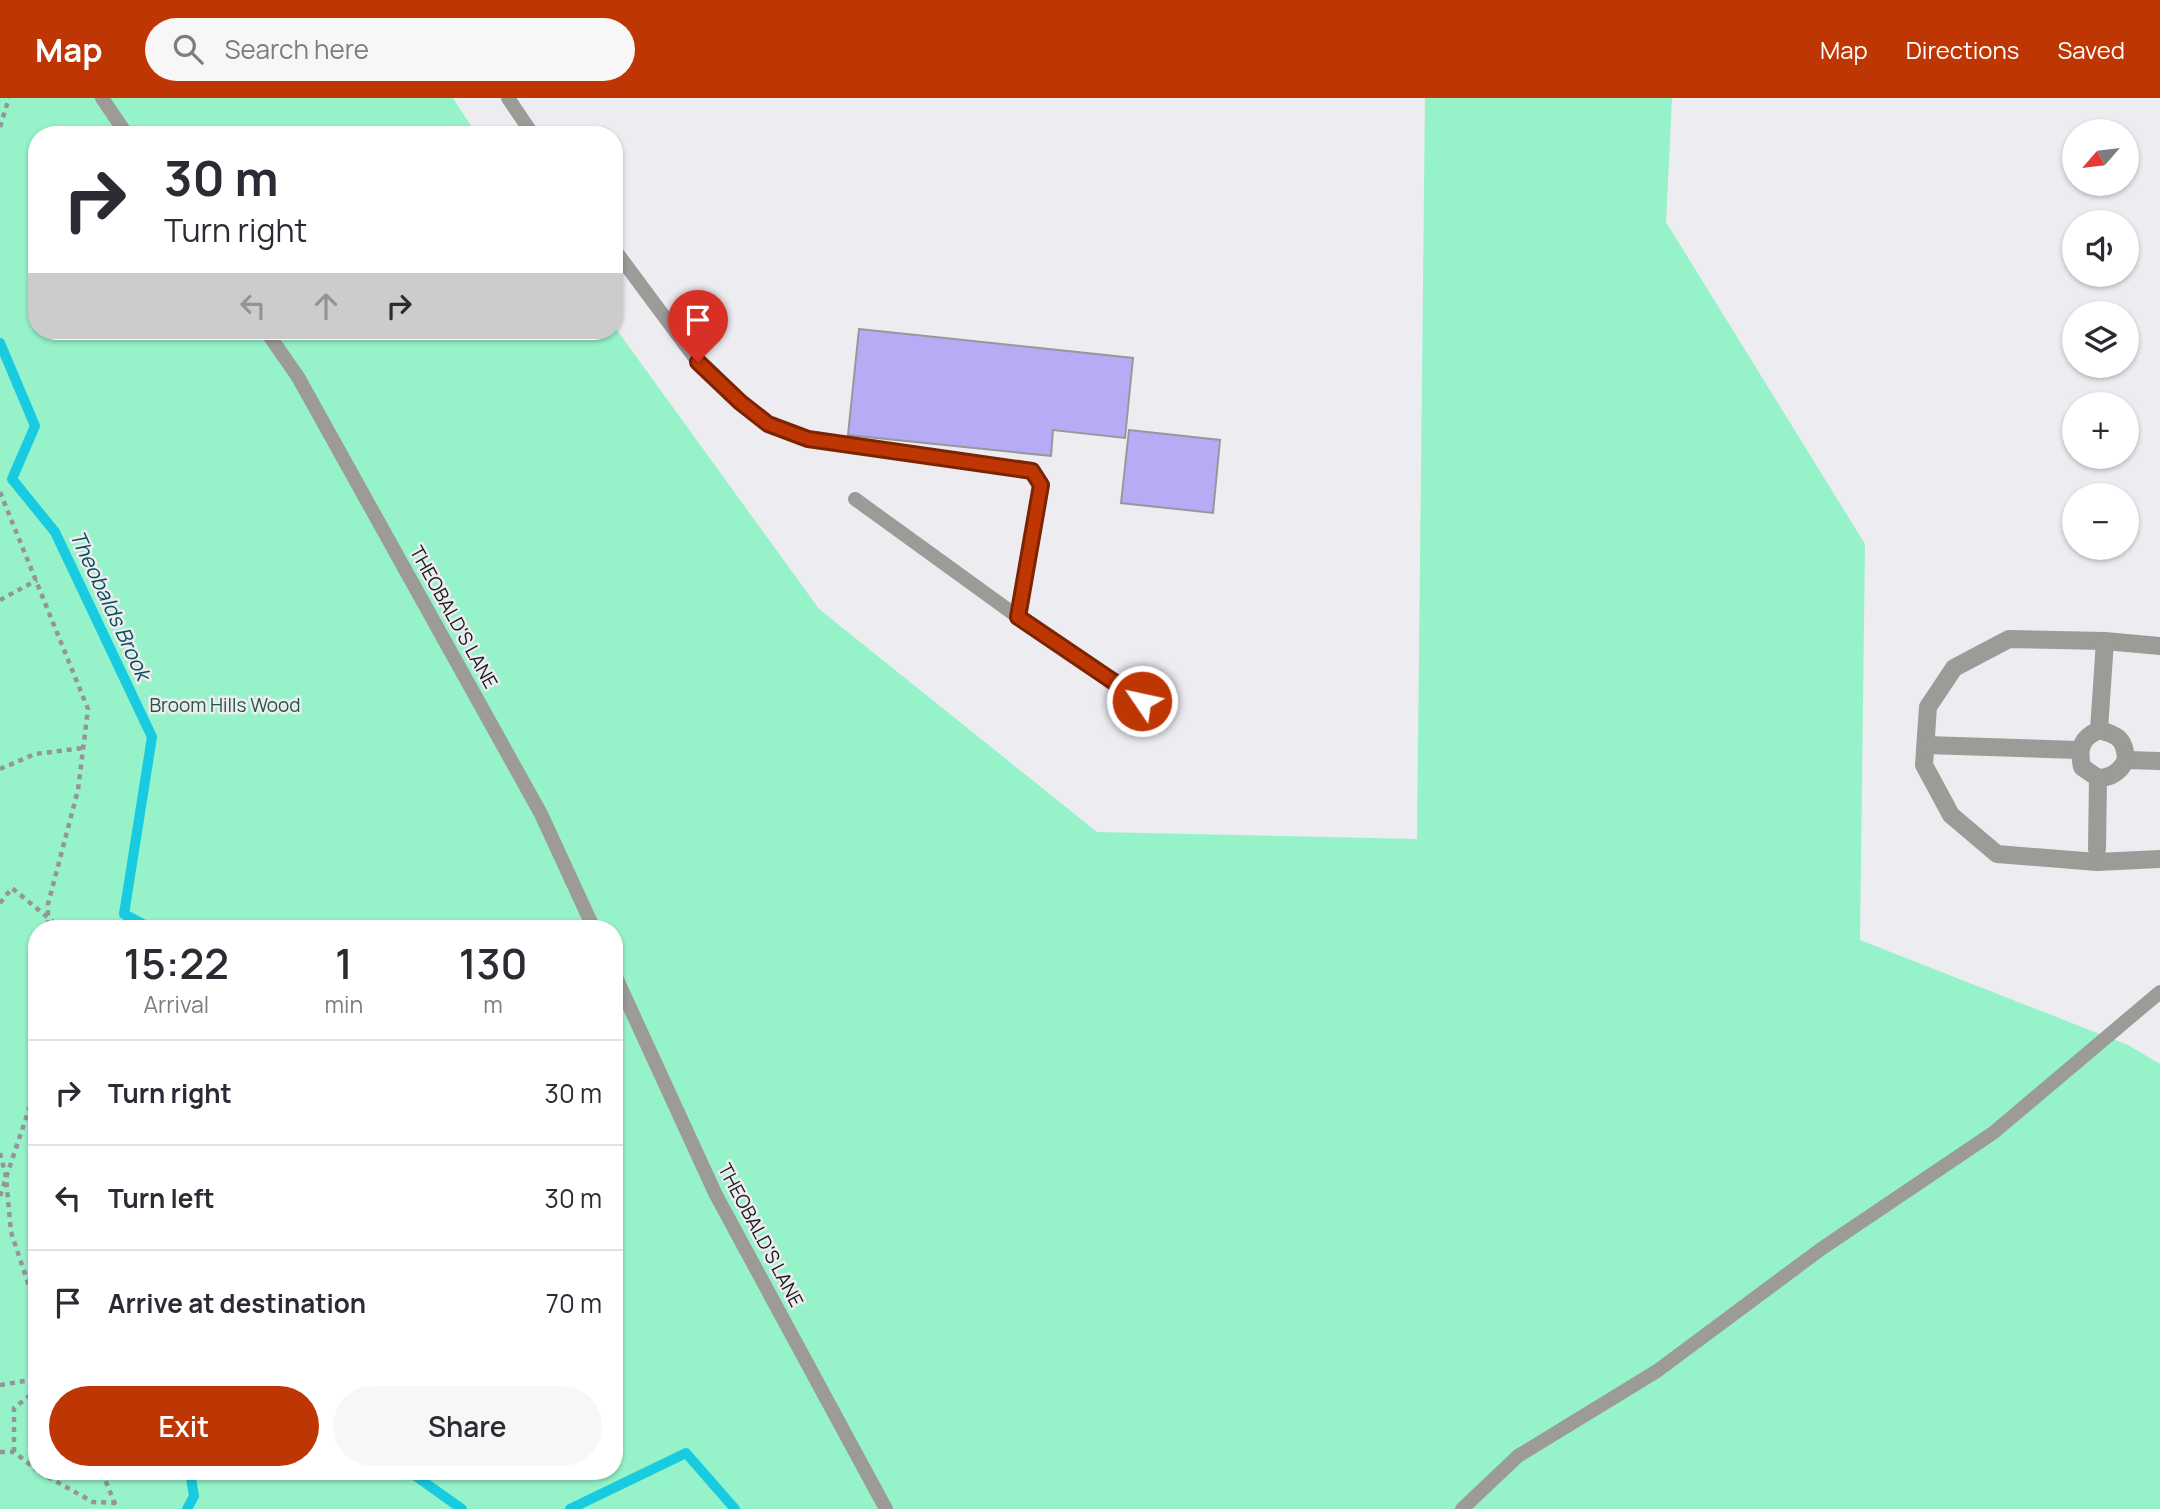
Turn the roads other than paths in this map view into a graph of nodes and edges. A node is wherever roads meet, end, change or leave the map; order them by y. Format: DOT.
graph roads {
  1 [pos="102,98"];
  2 [pos="508,98"];
  3 [pos="122,126"];
  4 [pos="527,126"];
  5 [pos="623,260"];
  6 [pos="272,340"];
  7 [pos="855,499"];
  8 [pos="1018,617"];
  9 [pos="2105,641"];
  10 [pos="2160,646"];
  11 [pos="1163,715"];
  12 [pos="2099,730"];
  13 [pos="1926,745"];
  14 [pos="2078,750"];
  15 [pos="2126,760"];
  16 [pos="2160,761"];
  17 [pos="2098,778"];
  18 [pos="2097,849"];
  19 [pos="2160,859"];
  20 [pos="590,920"];
  21 [pos="2160,992"];
  22 [pos="623,993"];
  23 [pos="886,1509"];
  24 [pos="1462,1509"];
  1 -- 3 [label="lane"];
  2 -- 4 [label="lane"];
  5 -- 8 [label="lane"];
  6 -- 20 [label="lane, THEOBALD'S LANE"];
  7 -- 8 [label="lane"];
  8 -- 11 [label="lane"];
  9 -- 10 [label="street"];
  9 -- 12 [label="street"];
  9 -- 13 [label="street"];
  12 -- 14 [label="street"];
  12 -- 15 [label="street"];
  13 -- 14 [label="street"];
  13 -- 19 [label="street"];
  14 -- 17 [label="street"];
  15 -- 16 [label="street"];
  15 -- 17 [label="street"];
  17 -- 18 [label="street"];
  21 -- 24 [label="lane"];
  22 -- 23 [label="lane, THEOBALD'S LANE"];
}
